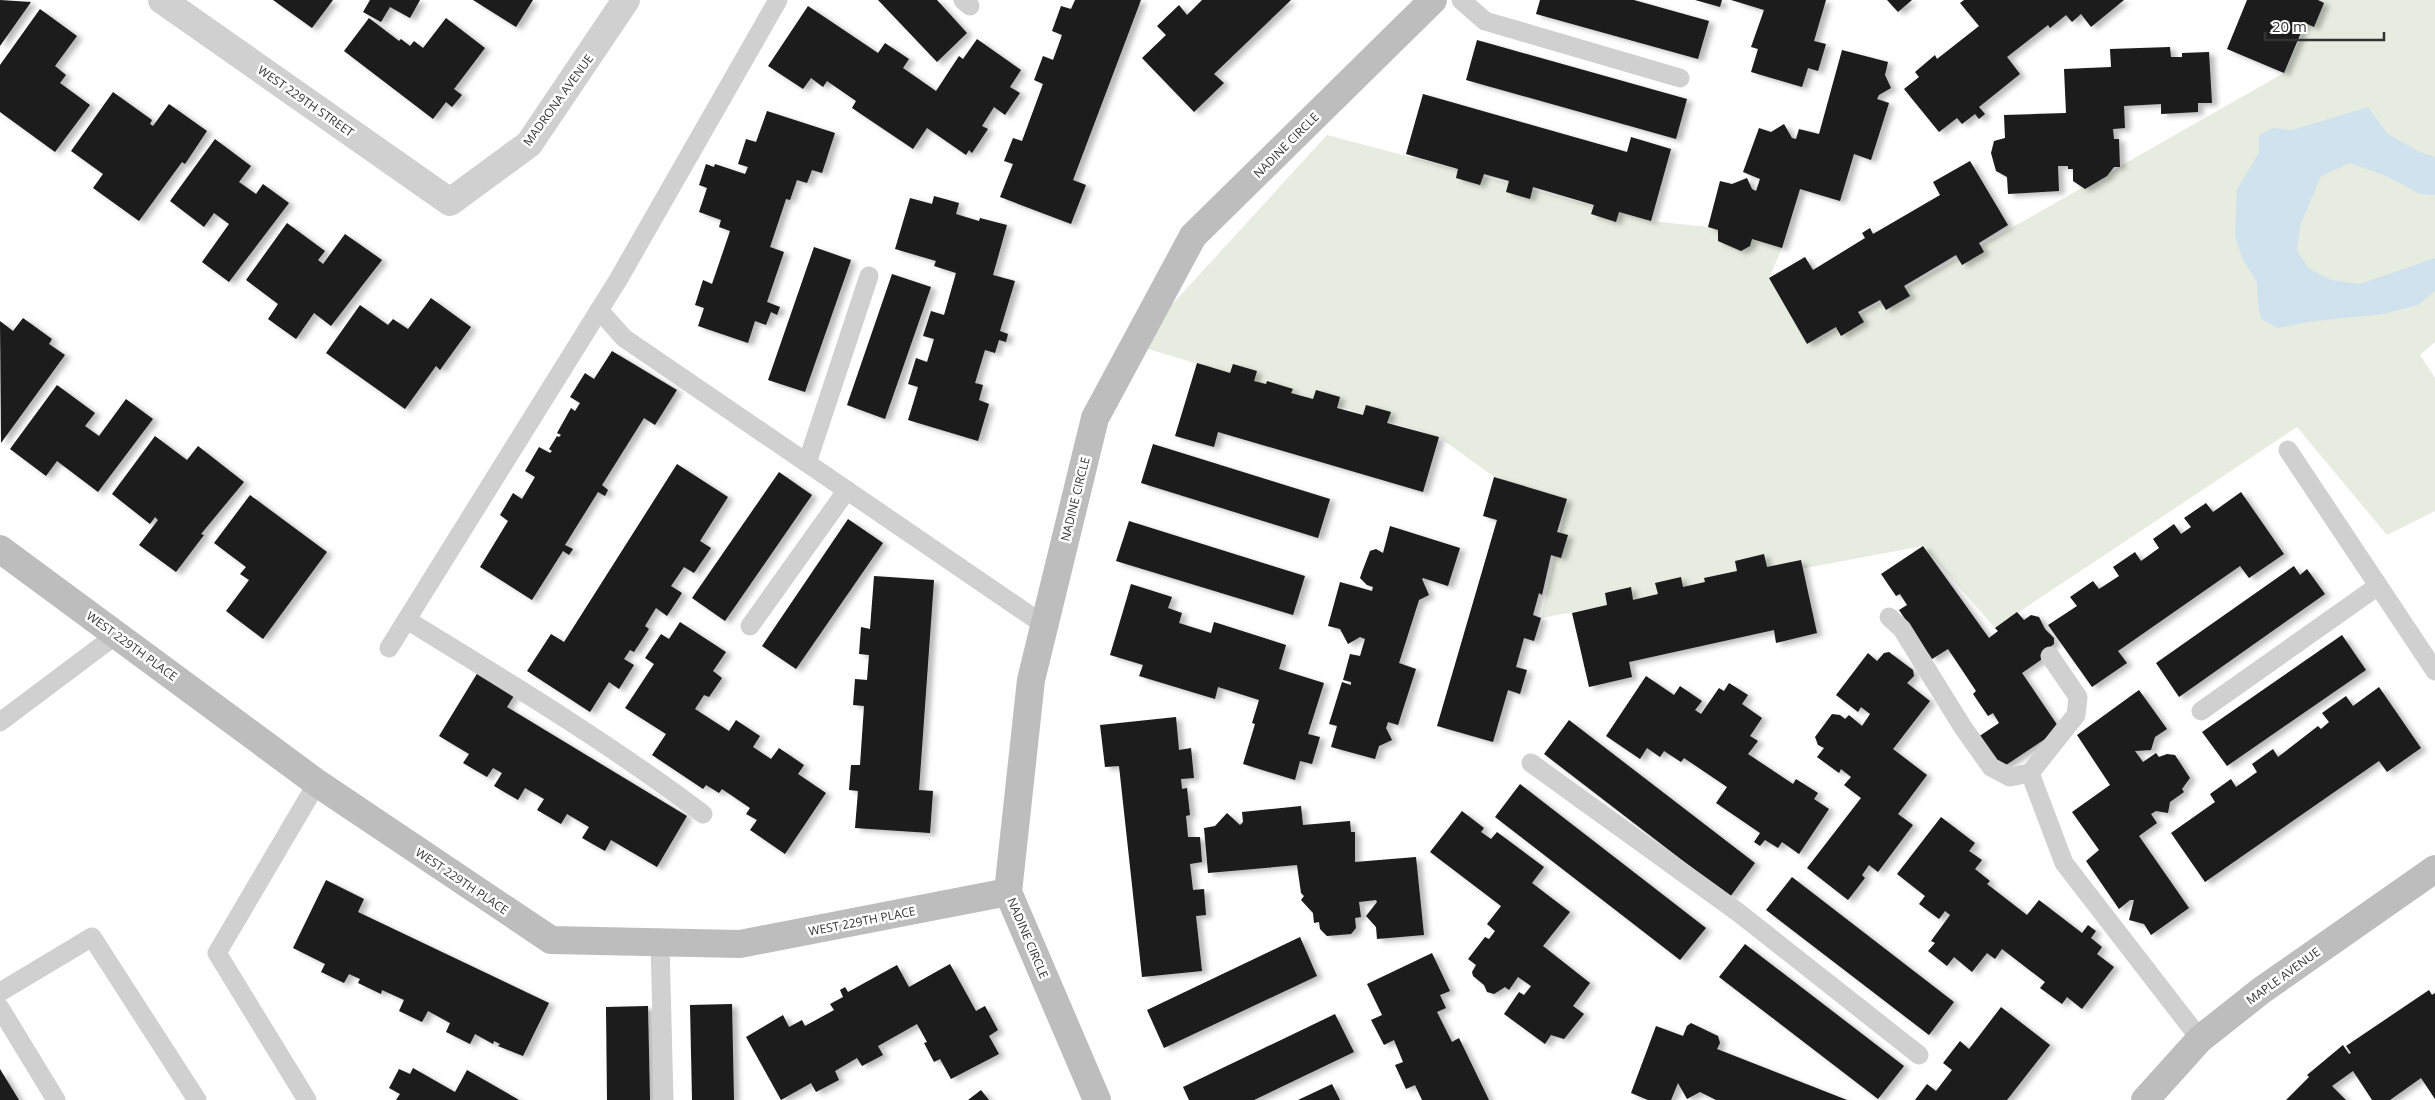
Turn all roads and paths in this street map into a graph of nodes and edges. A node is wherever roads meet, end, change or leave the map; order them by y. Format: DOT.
graph roads {
  1 [pos="162,0"];
  2 [pos="626,0"];
  3 [pos="778,0"];
  4 [pos="1433,0"];
  5 [pos="1462,0"];
  6 [pos="1680,78"];
  7 [pos="450,202"];
  8 [pos="869,276"];
  9 [pos="599,310"];
  10 [pos="2288,450"];
  11 [pos="807,463"];
  12 [pos="847,490"];
  13 [pos="0,549"];
  14 [pos="2378,586"];
  15 [pos="1889,617"];
  16 [pos="407,620"];
  17 [pos="750,626"];
  18 [pos="1044,626"];
  19 [pos="116,635"];
  20 [pos="390,648"];
  21 [pos="2050,656"];
  22 [pos="2435,671"];
  23 [pos="2201,711"];
  24 [pos="0,722"];
  25 [pos="1531,763"];
  26 [pos="2030,773"];
  27 [pos="317,783"];
  28 [pos="703,814"];
  29 [pos="2435,869"];
  30 [pos="1008,892"];
  31 [pos="660,943"];
  32 [pos="0,992"];
  33 [pos="0,1008"];
  34 [pos="2200,1039"];
  35 [pos="1919,1054"];
  36 [pos="56,1100"];
  37 [pos="196,1100"];
  38 [pos="307,1100"];
  39 [pos="664,1100"];
  40 [pos="1097,1100"];
  41 [pos="2145,1100"];
  1 -- 7 [label="street, WEST 229TH STREET"];
  2 -- 7 [label="street, MADRONA AVENUE"];
  3 -- 9 [label="lane"];
  4 -- 18 [label="street, NADINE CIRCLE"];
  5 -- 6 [label="lane"];
  8 -- 11 [label="lane"];
  9 -- 11 [label="lane"];
  9 -- 16 [label="lane"];
  10 -- 14 [label="lane"];
  11 -- 12 [label="lane"];
  12 -- 17 [label="lane"];
  12 -- 18 [label="lane"];
  13 -- 19 [label="street, WEST 229TH PLACE"];
  14 -- 22 [label="lane"];
  14 -- 23 [label="lane"];
  15 -- 26 [label="lane"];
  16 -- 20 [label="lane"];
  16 -- 28 [label="lane"];
  18 -- 30 [label="street, NADINE CIRCLE"];
  19 -- 24 [label="lane"];
  19 -- 27 [label="street, WEST 229TH PLACE"];
  21 -- 26 [label="lane"];
  25 -- 35 [label="lane"];
  26 -- 34 [label="lane"];
  27 -- 31 [label="street, WEST 229TH PLACE"];
  27 -- 38 [label="lane"];
  29 -- 34 [label="street, MAPLE AVENUE"];
  30 -- 31 [label="street, WEST 229TH PLACE"];
  30 -- 40 [label="street, NADINE CIRCLE"];
  31 -- 39 [label="lane"];
  32 -- 37 [label="lane"];
  33 -- 36 [label="lane"];
  34 -- 41 [label="street, MAPLE AVENUE"];
}
